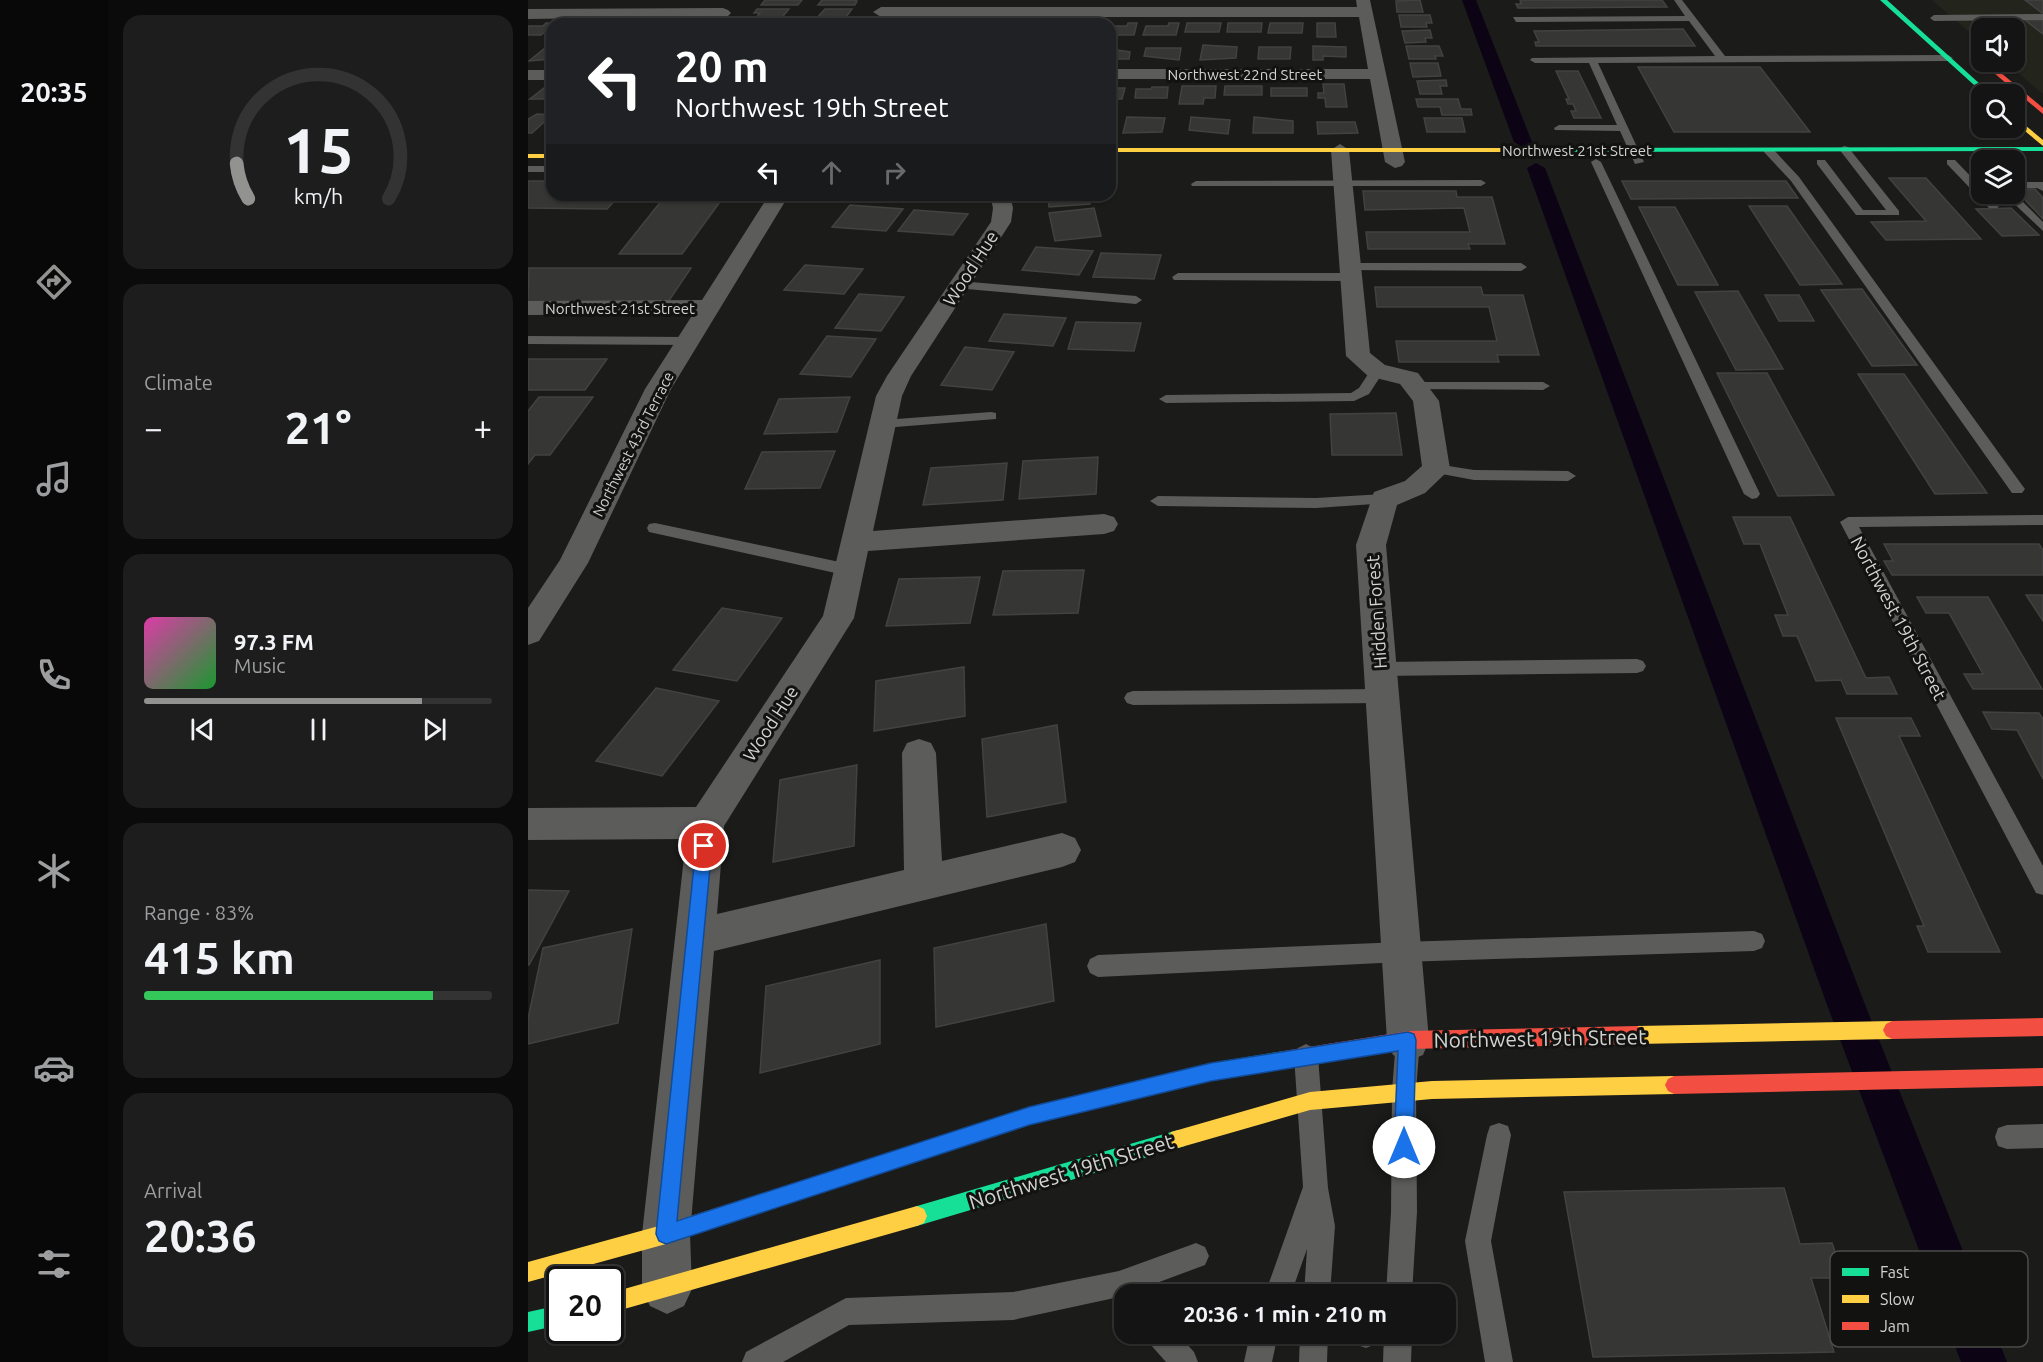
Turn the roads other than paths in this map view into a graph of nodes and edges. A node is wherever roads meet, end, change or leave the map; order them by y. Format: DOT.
graph roads {
  1 [pos="735,0"];
  2 [pos="1678,0"];
  3 [pos="1883,0"];
  4 [pos="1364,6"];
  5 [pos="1920,6"];
  6 [pos="880,12"];
  7 [pos="528,14"];
  8 [pos="2043,17"];
  9 [pos="718,18"];
  10 [pos="1692,18"];
  11 [pos="1934,18"];
  12 [pos="1516,19"];
  13 [pos="1954,35"];
  14 [pos="1731,50"];
  15 [pos="1948,58"];
  16 [pos="1722,59"];
  17 [pos="1738,59"];
  18 [pos="1535,60"];
  19 [pos="1592,60"];
  20 [pos="1998,72"];
  21 [pos="1116,74"];
  22 [pos="1379,74"];
  23 [pos="528,75"];
  24 [pos="546,75"];
  25 [pos="1977,84"];
  26 [pos="2040,106"];
  27 [pos="1559,128"];
  28 [pos="1624,128"];
  29 [pos="2025,128"];
  30 [pos="2043,144"];
  31 [pos="1844,149"];
  32 [pos="2043,149"];
  33 [pos="1116,150"];
  34 [pos="1767,150"];
  35 [pos="528,156"];
  36 [pos="546,156"];
  37 [pos="1394,156"];
  38 [pos="1637,156"];
  39 [pos="1116,161"];
  40 [pos="1596,162"];
  41 [pos="1776,162"];
  42 [pos="1821,162"];
  43 [pos="1854,162"];
  44 [pos="1951,162"];
  45 [pos="1971,162"];
  46 [pos="2025,162"];
  47 [pos="2043,162"];
  48 [pos="1341,165"];
  49 [pos="528,169"];
  50 [pos="546,169"];
  51 [pos="1971,180"];
  52 [pos="1481,183"];
  53 [pos="1196,184"];
  54 [pos="2025,185"];
  55 [pos="2043,188"];
  56 [pos="775,201"];
  57 [pos="1001,201"];
  58 [pos="1521,267"];
  59 [pos="1351,272"];
  60 [pos="1178,277"];
  61 [pos="959,285"];
  62 [pos="1136,300"];
  63 [pos="711,307"];
  64 [pos="528,308"];
  65 [pos="528,340"];
  66 [pos="689,341"];
  67 [pos="1377,371"];
  68 [pos="1415,386"];
  69 [pos="1542,386"];
  70 [pos="1166,399"];
  71 [pos="991,416"];
  72 [pos="883,424"];
  73 [pos="1436,469"];
  74 [pos="1568,476"];
  75 [pos="2017,489"];
  76 [pos="1752,494"];
  77 [pos="1384,499"];
  78 [pos="1158,501"];
  79 [pos="2043,520"];
  80 [pos="1104,524"];
  81 [pos="655,528"];
  82 [pos="852,556"];
  83 [pos="528,633"];
  84 [pos="1637,666"];
  85 [pos="1381,682"];
  86 [pos="1133,698"];
  87 [pos="918,753"];
  88 [pos="706,823"];
  89 [pos="528,824"];
  90 [pos="1062,850"];
  91 [pos="924,884"];
  92 [pos="2043,886"];
  93 [pos="696,937"];
  94 [pos="1754,941"];
  95 [pos="1401,952"];
  96 [pos="1098,966"];
  97 [pos="2043,1028"];
  98 [pos="1408,1040"];
  99 [pos="1306,1056"];
  100 [pos="2043,1077"];
  101 [pos="1404,1092"];
  102 [pos="1310,1101"];
  103 [pos="1498,1135"];
  104 [pos="2043,1136"];
  105 [pos="2007,1137"];
  106 [pos="1316,1187"];
  107 [pos="666,1234"];
  108 [pos="1196,1256"];
  109 [pos="528,1272"];
  110 [pos="1134,1284"];
  111 [pos="1282,1284"];
  112 [pos="1318,1284"];
  113 [pos="1400,1284"];
  114 [pos="667,1289"];
  115 [pos="1114,1290"];
  116 [pos="624,1300"];
  117 [pos="546,1318"];
  118 [pos="528,1322"];
  119 [pos="1169,1344"];
  120 [pos="1262,1344"];
  121 [pos="1314,1344"];
  122 [pos="1398,1344"];
  123 [pos="756,1362"];
  124 [pos="1184,1362"];
  125 [pos="1258,1362"];
  126 [pos="1313,1362"];
  127 [pos="1397,1362"];
  128 [pos="1499,1362"];
  1 -- 9 [label="street"];
  2 -- 10 [label="lane"];
  3 -- 15 [label="street"];
  4 -- 6 [label="street"];
  4 -- 22 [label="street"];
  5 -- 11 [label="street"];
  7 -- 9 [label="street"];
  8 -- 11 [label="lane"];
  10 -- 12 [label="lane"];
  10 -- 16 [label="lane"];
  11 -- 13 [label="street"];
  14 -- 17 [label="lane"];
  15 -- 17 [label="lane"];
  15 -- 25 [label="street"];
  16 -- 17 [label="lane"];
  16 -- 19 [label="lane"];
  18 -- 19 [label="lane"];
  19 -- 28 [label="lane"];
  20 -- 26 [label="street"];
  21 -- 22 [label="street, Northwest 22nd Street"];
  22 -- 37 [label="street"];
  23 -- 24 [label="street"];
  27 -- 28 [label="lane"];
  28 -- 38 [label="lane"];
  29 -- 30 [label="street"];
  31 -- 32 [label="street, Northwest 21st Street"];
  31 -- 34 [label="street, Northwest 21st Street"];
  31 -- 43 [label="lane"];
  33 -- 48 [label="street, Northwest 21st Street"];
  34 -- 38 [label="street, Northwest 21st Street"];
  34 -- 41 [label="lane"];
  35 -- 36 [label="street"];
  37 -- 38 [label="street, Northwest 21st Street"];
  37 -- 40 [label="street, Northwest 21st Street"];
  37 -- 48 [label="street, Northwest 21st Street"];
  38 -- 40 [label="street, Northwest 21st Street"];
  38 -- 41 [label="street, Northwest 21st Street"];
  39 -- 48 [label="street, Northwest 21st Street"];
  40 -- 76 [label="lane"];
  41 -- 42 [label="street, Northwest 21st Street"];
  41 -- 75 [label="lane"];
  42 -- 43 [label="street, Northwest 21st Street"];
  42 -- 43 [label="lane"];
  43 -- 44 [label="street, Northwest 21st Street"];
  44 -- 45 [label="street, Northwest 21st Street"];
  44 -- 51 [label="lane"];
  46 -- 47 [label="street"];
  48 -- 52 [label="lane"];
  48 -- 53 [label="lane"];
  48 -- 59 [label="street"];
  49 -- 50 [label="lane"];
  54 -- 55 [label="lane"];
  56 -- 63 [label="street, Northwest 43rd Terrace"];
  57 -- 61 [label="street, Wood Hue"];
  58 -- 59 [label="lane"];
  59 -- 60 [label="lane"];
  59 -- 67 [label="street"];
  61 -- 62 [label="lane"];
  61 -- 72 [label="street, Wood Hue"];
  63 -- 64 [label="street, Northwest 21st Street"];
  63 -- 66 [label="street, Northwest 43rd Terrace"];
  65 -- 66 [label="lane"];
  66 -- 83 [label="street, Northwest 43rd Terrace"];
  67 -- 68 [label="street"];
  67 -- 70 [label="lane"];
  68 -- 69 [label="lane"];
  68 -- 73 [label="street"];
  71 -- 72 [label="lane"];
  72 -- 82 [label="street, Wood Hue"];
  73 -- 74 [label="lane"];
  73 -- 77 [label="street"];
  77 -- 78 [label="lane"];
  77 -- 85 [label="street, Hidden Forest"];
  79 -- 92 [label="lane, Northwest 19th Street"];
  80 -- 82 [label="street"];
  81 -- 82 [label="lane"];
  82 -- 88 [label="street, Wood Hue"];
  84 -- 85 [label="lane"];
  85 -- 86 [label="lane"];
  85 -- 95 [label="street, Hidden Forest"];
  87 -- 91 [label="street"];
  88 -- 89 [label="street"];
  88 -- 93 [label="street, Wood Hue"];
  90 -- 91 [label="street"];
  91 -- 93 [label="street"];
  93 -- 107 [label="street, Wood Hue"];
  94 -- 95 [label="lane"];
  95 -- 96 [label="lane"];
  95 -- 98 [label="street, Hidden Forest"];
  97 -- 98 [label="street, Northwest 19th Street"];
  98 -- 99 [label="street, Northwest 19th Street"];
  98 -- 101 [label="lane"];
  99 -- 102 [label="lane"];
  99 -- 107 [label="street, Northwest 19th Street"];
  100 -- 101 [label="street, Northwest 19th Street"];
  101 -- 102 [label="street, Northwest 19th Street"];
  101 -- 113 [label="lane"];
  102 -- 106 [label="lane"];
  102 -- 114 [label="street, Northwest 19th Street"];
  103 -- 128 [label="lane"];
  104 -- 105 [label="lane"];
  106 -- 111 [label="lane"];
  106 -- 112 [label="lane"];
  107 -- 109 [label="street, Northwest 19th Street"];
  107 -- 114 [label="street, Wood Hue"];
  108 -- 110 [label="lane"];
  114 -- 116 [label="street, Northwest 19th Street"];
  115 -- 123 [label="lane"];
  117 -- 118 [label="street"];
  119 -- 124 [label="lane"];
  120 -- 125 [label="lane"];
  121 -- 126 [label="lane"];
  122 -- 127 [label="lane"];
}
